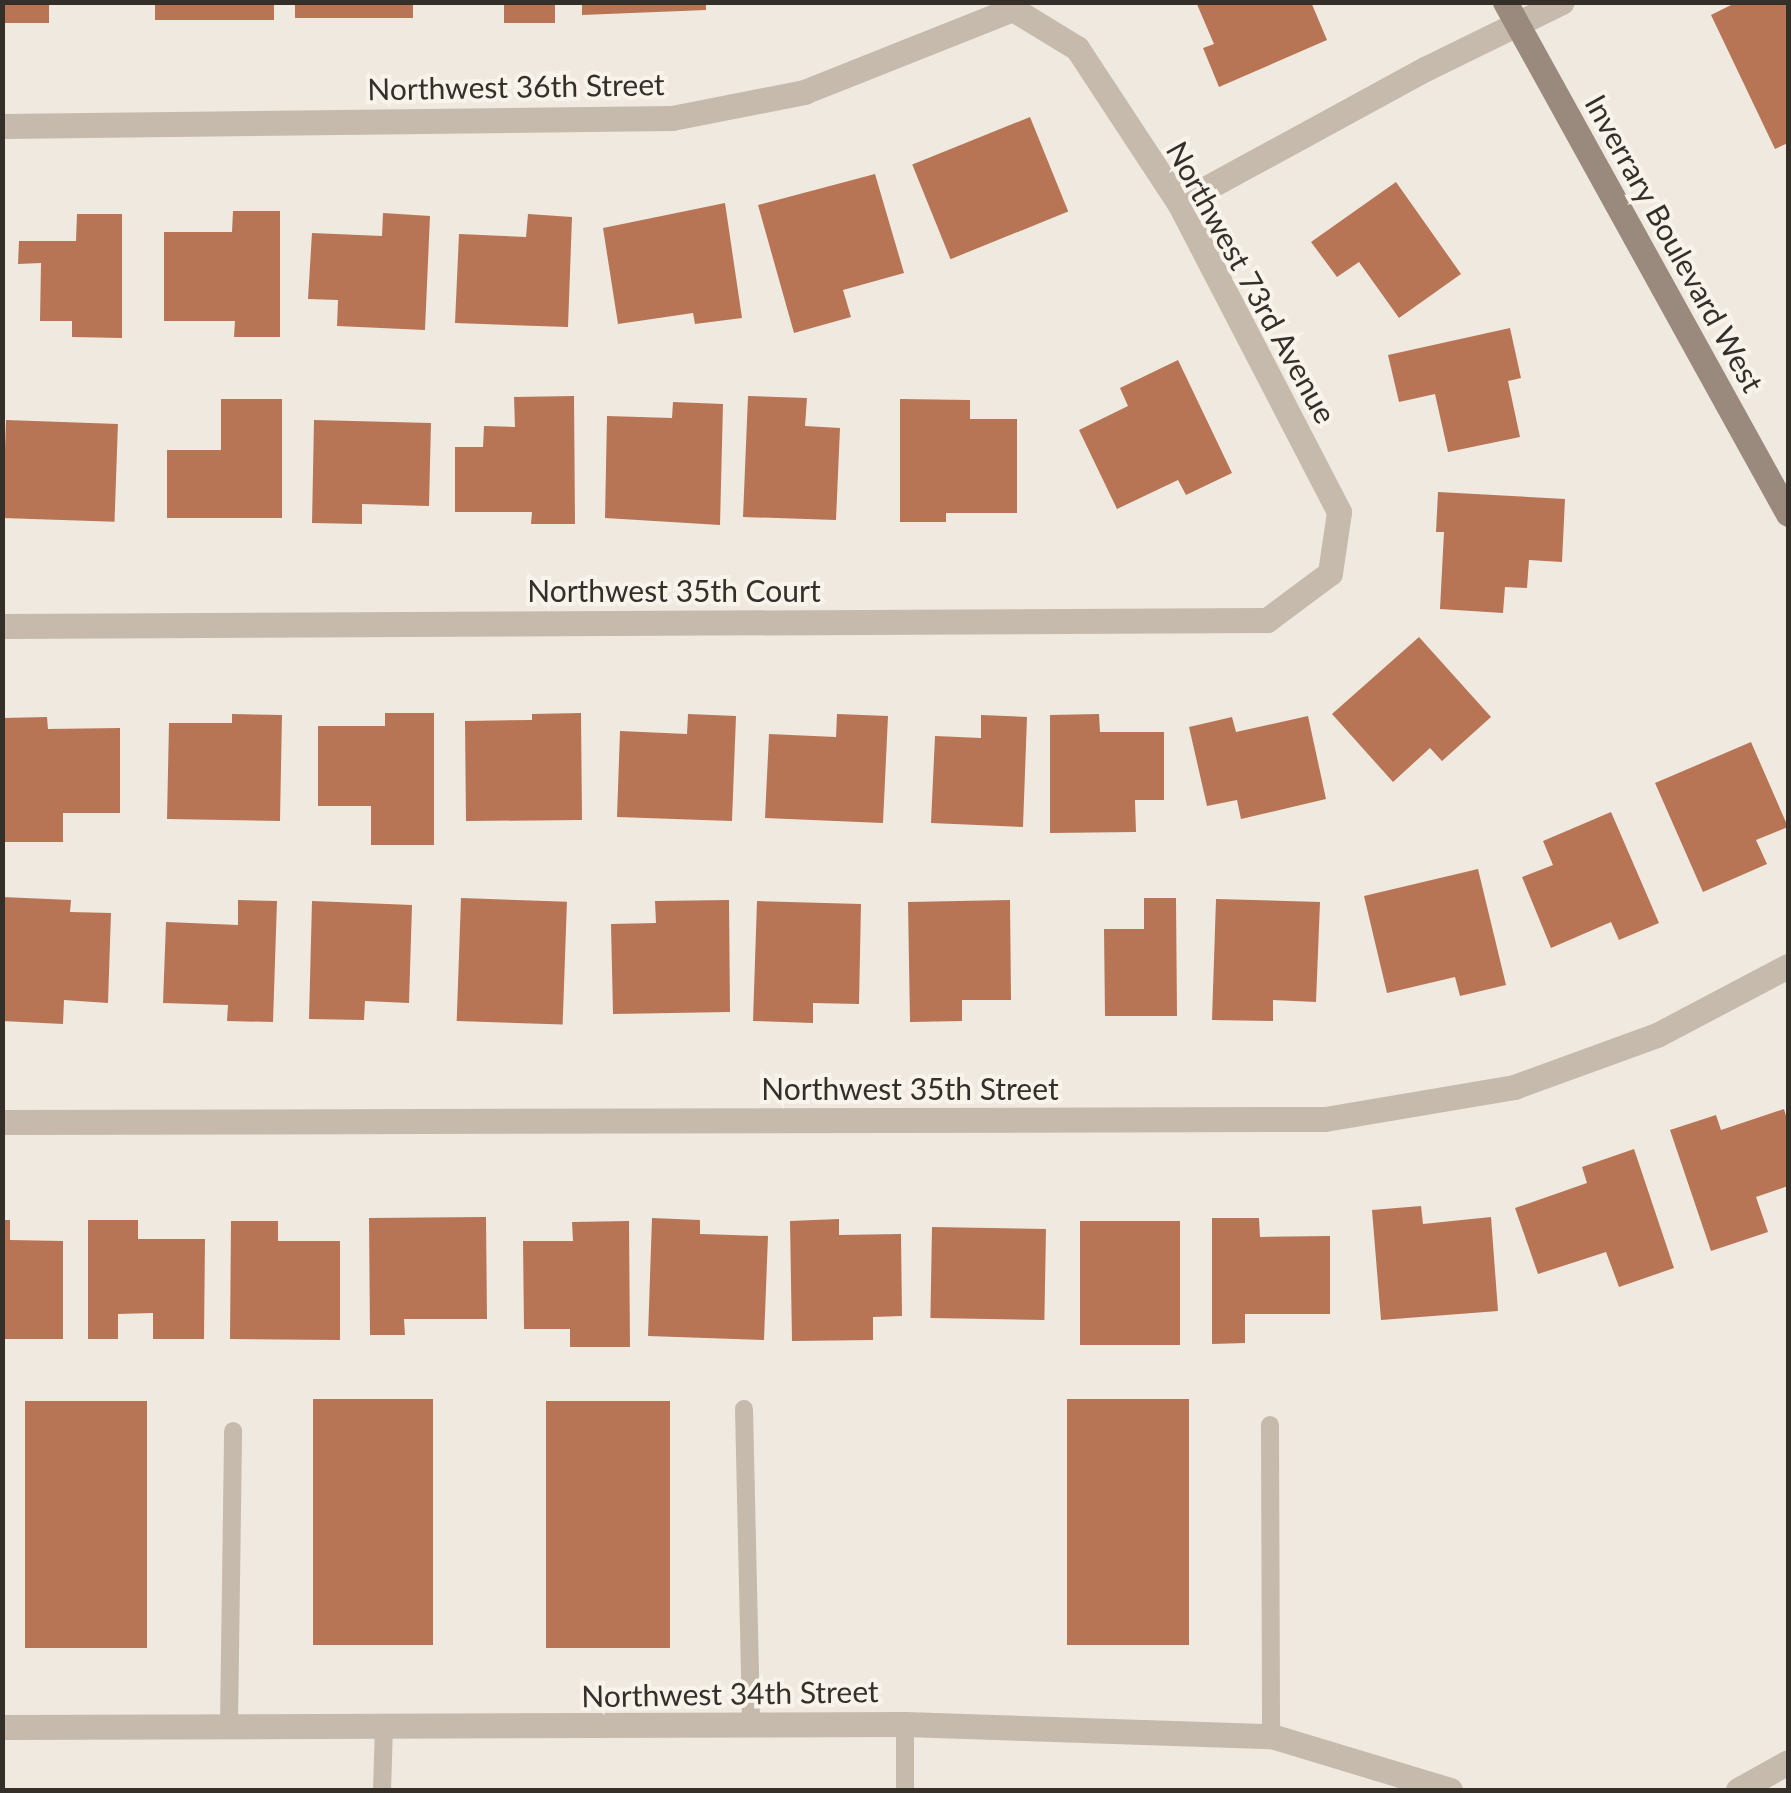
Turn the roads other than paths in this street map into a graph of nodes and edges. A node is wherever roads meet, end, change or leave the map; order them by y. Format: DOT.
graph roads {
  1 [pos="1505,2"];
  2 [pos="1562,2"];
  3 [pos="1012,10"];
  4 [pos="1519,26"];
  5 [pos="2,126"];
  6 [pos="1179,203"];
  7 [pos="1788,514"];
  8 [pos="1330,572"];
  9 [pos="2,626"];
  10 [pos="1788,966"];
  11 [pos="2,1122"];
  12 [pos="744,1409"];
  13 [pos="1270,1425"];
  14 [pos="233,1431"];
  15 [pos="905,1724"];
  16 [pos="229,1725"];
  17 [pos="2,1727"];
  18 [pos="384,1727"];
  19 [pos="751,1727"];
  20 [pos="1271,1736"];
  21 [pos="1788,1762"];
  22 [pos="1436,1788"];
  23 [pos="382,1790"];
  24 [pos="905,1790"];
  25 [pos="1738,1790"];
  1 -- 4 [label="street, Inverrary Boulevard West"];
  2 -- 4 [label="street"];
  3 -- 5 [label="street, Northwest 36th Street"];
  3 -- 6 [label="street, Northwest 73rd Avenue"];
  4 -- 6 [label="street"];
  4 -- 7 [label="street, Inverrary Boulevard West"];
  6 -- 8 [label="street, Northwest 73rd Avenue"];
  8 -- 9 [label="street, Northwest 35th Court"];
  10 -- 11 [label="street, Northwest 35th Street"];
  12 -- 19 [label="lane"];
  13 -- 20 [label="lane"];
  14 -- 16 [label="lane"];
  15 -- 19 [label="street, Northwest 34th Street"];
  15 -- 20 [label="street, Northwest 34th Street"];
  15 -- 24 [label="lane"];
  16 -- 17 [label="street, Northwest 34th Street"];
  16 -- 18 [label="street, Northwest 34th Street"];
  18 -- 19 [label="street, Northwest 34th Street"];
  18 -- 23 [label="lane"];
  20 -- 22 [label="street, Northwest 34th Street"];
  21 -- 25 [label="street"];
}
